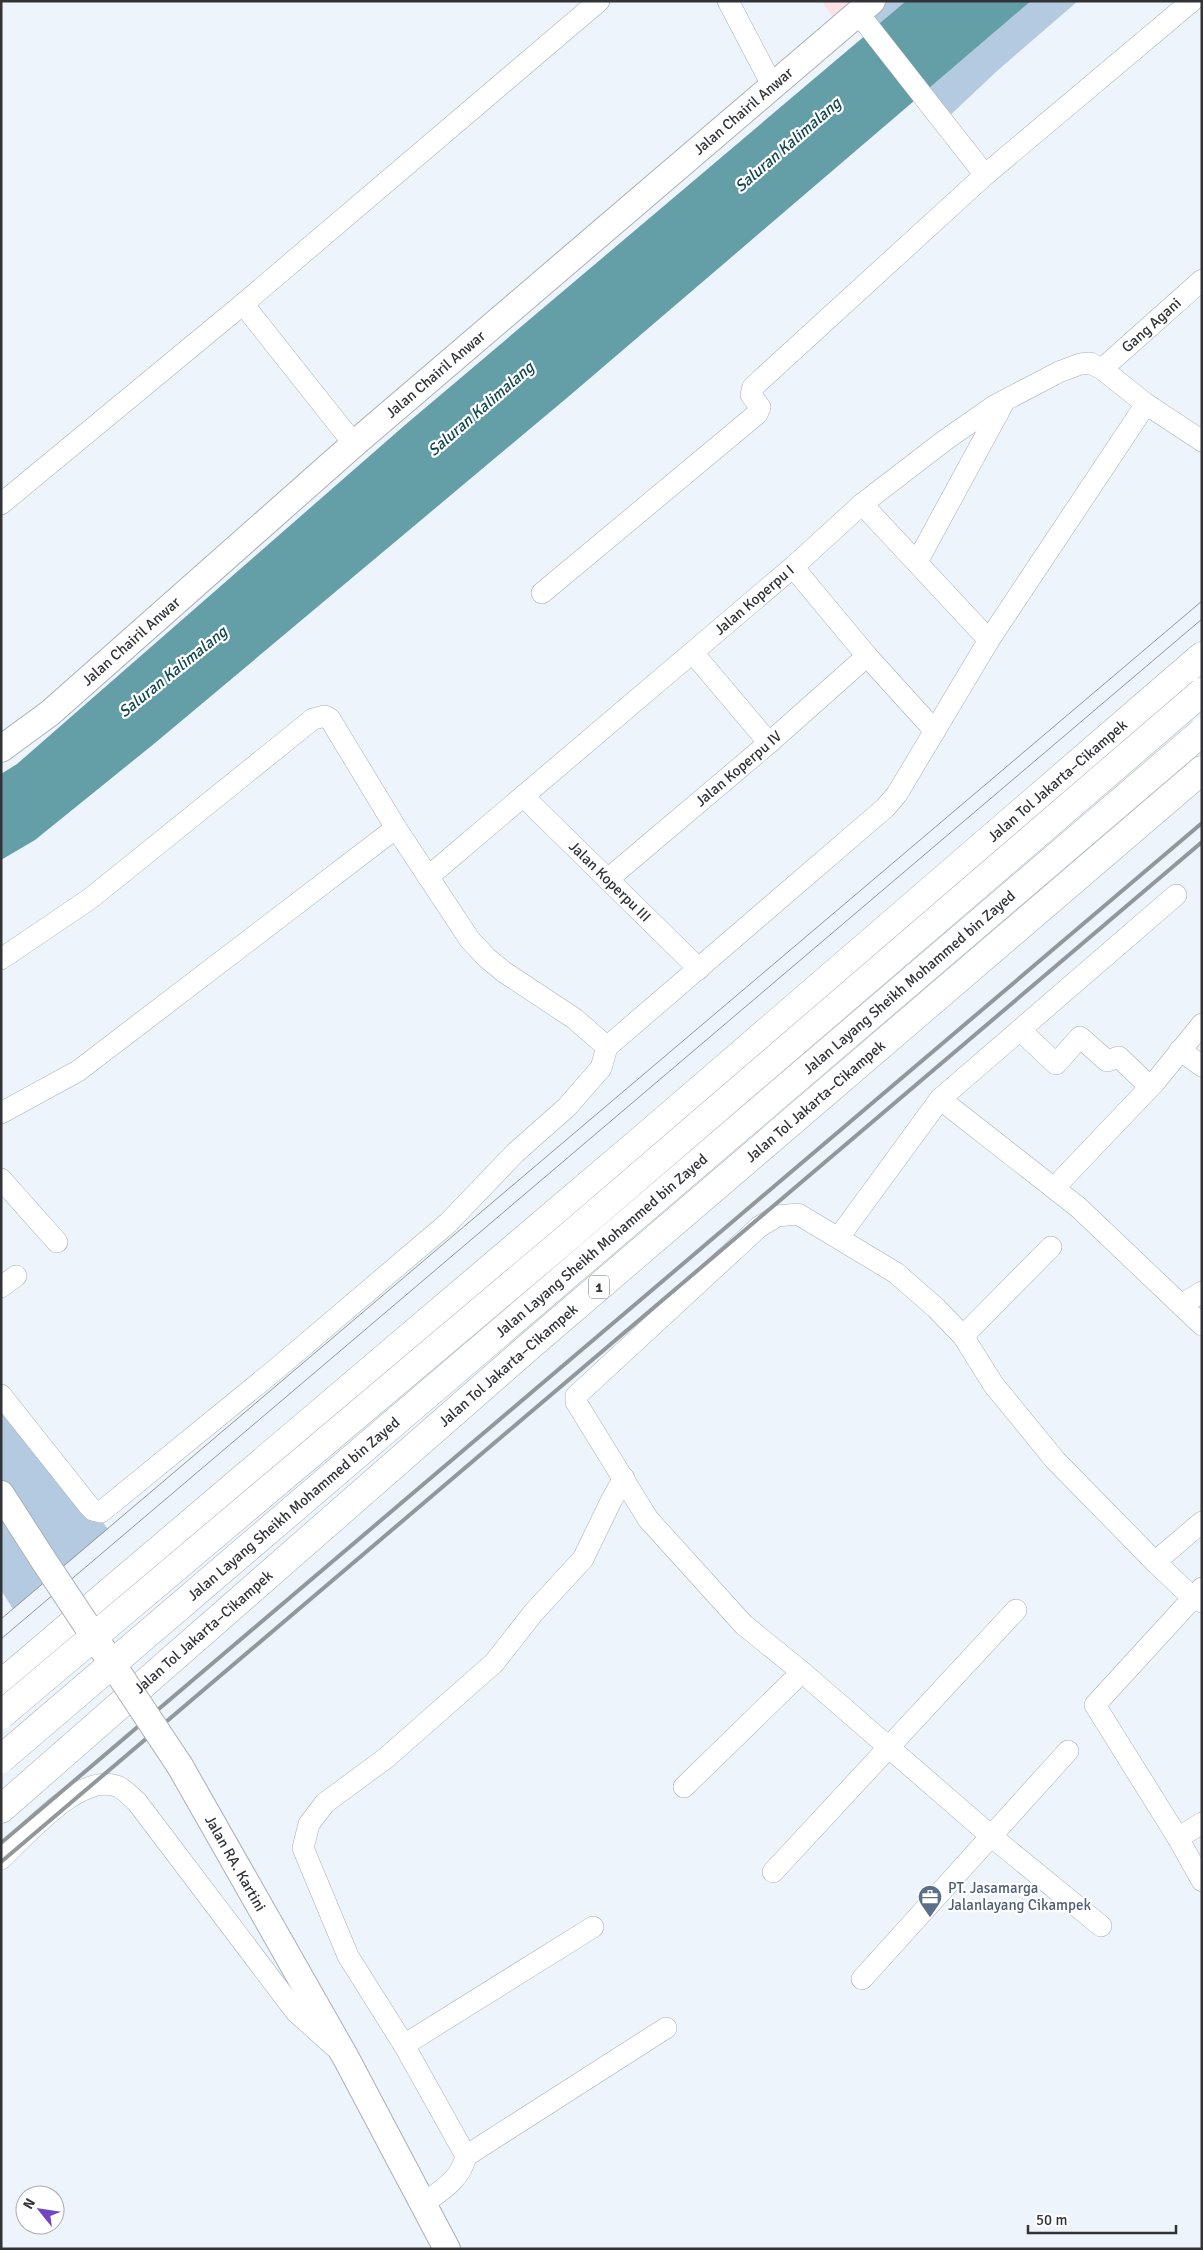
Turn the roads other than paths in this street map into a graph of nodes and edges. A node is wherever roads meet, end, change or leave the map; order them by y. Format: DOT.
graph roads {
  1 [pos="599,1"];
  2 [pos="728,1"];
  3 [pos="1192,1"];
  4 [pos="864,12"];
  5 [pos="772,85"];
  6 [pos="985,176"];
  7 [pos="1202,280"];
  8 [pos="244,304"];
  9 [pos="1102,369"];
  10 [pos="1005,400"];
  11 [pos="1146,404"];
  12 [pos="1199,433"];
  13 [pos="354,444"];
  14 [pos="1,504"];
  15 [pos="862,504"];
  16 [pos="917,562"];
  17 [pos="793,567"];
  18 [pos="542,593"];
  19 [pos="989,640"];
  20 [pos="693,653"];
  21 [pos="867,656"];
  22 [pos="1202,656"];
  23 [pos="1202,692"];
  24 [pos="935,731"];
  25 [pos="1202,732"];
  26 [pos="769,743"];
  27 [pos="1,749"];
  28 [pos="1202,770"];
  29 [pos="523,796"];
  30 [pos="396,828"];
  31 [pos="428,877"];
  32 [pos="608,879"];
  33 [pos="1176,895"];
  34 [pos="1,959"];
  35 [pos="698,969"];
  36 [pos="1202,1024"];
  37 [pos="1020,1030"];
  38 [pos="607,1047"];
  39 [pos="1180,1050"];
  40 [pos="1202,1066"];
  41 [pos="1150,1087"];
  42 [pos="940,1099"];
  43 [pos="1,1113"];
  44 [pos="1,1179"];
  45 [pos="1054,1188"];
  46 [pos="839,1237"];
  47 [pos="57,1242"];
  48 [pos="1052,1247"];
  49 [pos="1202,1292"];
  50 [pos="1181,1305"];
  51 [pos="1202,1325"];
  52 [pos="963,1336"];
  53 [pos="1,1395"];
  54 [pos="624,1478"];
  55 [pos="1,1494"];
  56 [pos="1202,1522"];
  57 [pos="1155,1562"];
  58 [pos="1199,1596"];
  59 [pos="1016,1610"];
  60 [pos="802,1672"];
  61 [pos="1,1684"];
  62 [pos="1,1715"];
  63 [pos="888,1748"];
  64 [pos="1068,1751"];
  65 [pos="1,1759"];
  66 [pos="684,1787"];
  67 [pos="1,1808"];
  68 [pos="1202,1823"];
  69 [pos="991,1836"];
  70 [pos="1178,1838"];
  71 [pos="1,1859"];
  72 [pos="773,1872"];
  73 [pos="1202,1881"];
  74 [pos="1101,1926"];
  75 [pos="593,1927"];
  76 [pos="862,1979"];
  77 [pos="666,2028"];
  78 [pos="404,2045"];
  79 [pos="346,2058"];
  80 [pos="466,2156"];
  81 [pos="424,2203"];
  82 [pos="447,2249"];
  1 -- 8 [label="street"];
  2 -- 5 [label="street"];
  3 -- 6 [label="street"];
  4 -- 5 [label="main road, Jalan Chairil Anwar"];
  4 -- 6 [label="street"];
  5 -- 13 [label="main road, Jalan Chairil Anwar"];
  6 -- 18 [label="street"];
  7 -- 9 [label="street, Gang Agani"];
  8 -- 13 [label="street"];
  8 -- 14 [label="street"];
  9 -- 10 [label="street, Jalan Koperpu I"];
  9 -- 11 [label="street"];
  10 -- 15 [label="street, Jalan Koperpu I"];
  10 -- 16 [label="street"];
  11 -- 12 [label="street"];
  11 -- 19 [label="street"];
  13 -- 27 [label="main road, Jalan Chairil Anwar"];
  15 -- 16 [label="street"];
  15 -- 17 [label="street, Jalan Koperpu I"];
  16 -- 19 [label="street"];
  17 -- 20 [label="street, Jalan Koperpu I"];
  17 -- 21 [label="street"];
  19 -- 24 [label="street"];
  20 -- 26 [label="street"];
  20 -- 29 [label="street, Jalan Koperpu I"];
  21 -- 24 [label="street"];
  21 -- 26 [label="street, Jalan Koperpu IV"];
  22 -- 61 [label="highway, Jalan Tol Jakarta–Cikampek"];
  23 -- 62 [label="highway, Jalan Layang Sheikh Mohammed bin Zayed, bridge"];
  24 -- 35 [label="street"];
  25 -- 65 [label="highway, Jalan Layang Sheikh Mohammed bin Zayed / 1, bridge"];
  26 -- 32 [label="street, Jalan Koperpu IV"];
  28 -- 67 [label="highway, Jalan Tol Jakarta–Cikampek / 1"];
  29 -- 31 [label="street, Jalan Koperpu I"];
  29 -- 32 [label="street, Jalan Koperpu III"];
  30 -- 31 [label="street"];
  30 -- 34 [label="street"];
  30 -- 43 [label="street"];
  31 -- 38 [label="street"];
  32 -- 35 [label="street, Jalan Koperpu III"];
  33 -- 37 [label="street"];
  35 -- 38 [label="street"];
  36 -- 39 [label="street"];
  37 -- 41 [label="street"];
  37 -- 42 [label="street"];
  38 -- 53 [label="street"];
  39 -- 40 [label="street"];
  39 -- 41 [label="street"];
  41 -- 45 [label="street"];
  42 -- 45 [label="street"];
  42 -- 46 [label="street"];
  44 -- 47 [label="street"];
  45 -- 50 [label="street"];
  46 -- 52 [label="street"];
  46 -- 54 [label="street"];
  48 -- 52 [label="street"];
  49 -- 50 [label="street"];
  50 -- 51 [label="street"];
  52 -- 57 [label="street"];
  54 -- 60 [label="street"];
  54 -- 78 [label="street"];
  55 -- 79 [label="main road, Jalan RA. Kartini, bridge"];
  56 -- 57 [label="street"];
  57 -- 58 [label="street"];
  58 -- 70 [label="street"];
  59 -- 63 [label="street"];
  60 -- 63 [label="street"];
  60 -- 66 [label="street"];
  63 -- 69 [label="street"];
  63 -- 72 [label="street"];
  64 -- 69 [label="street"];
  68 -- 70 [label="street"];
  69 -- 74 [label="street"];
  69 -- 76 [label="street"];
  70 -- 73 [label="street"];
  71 -- 79 [label="street"];
  75 -- 78 [label="street"];
  77 -- 80 [label="street"];
  78 -- 80 [label="street"];
  79 -- 81 [label="main road, Jalan RA. Kartini"];
  80 -- 81 [label="street"];
  81 -- 82 [label="main road, Jalan RA. Kartini"];
}
